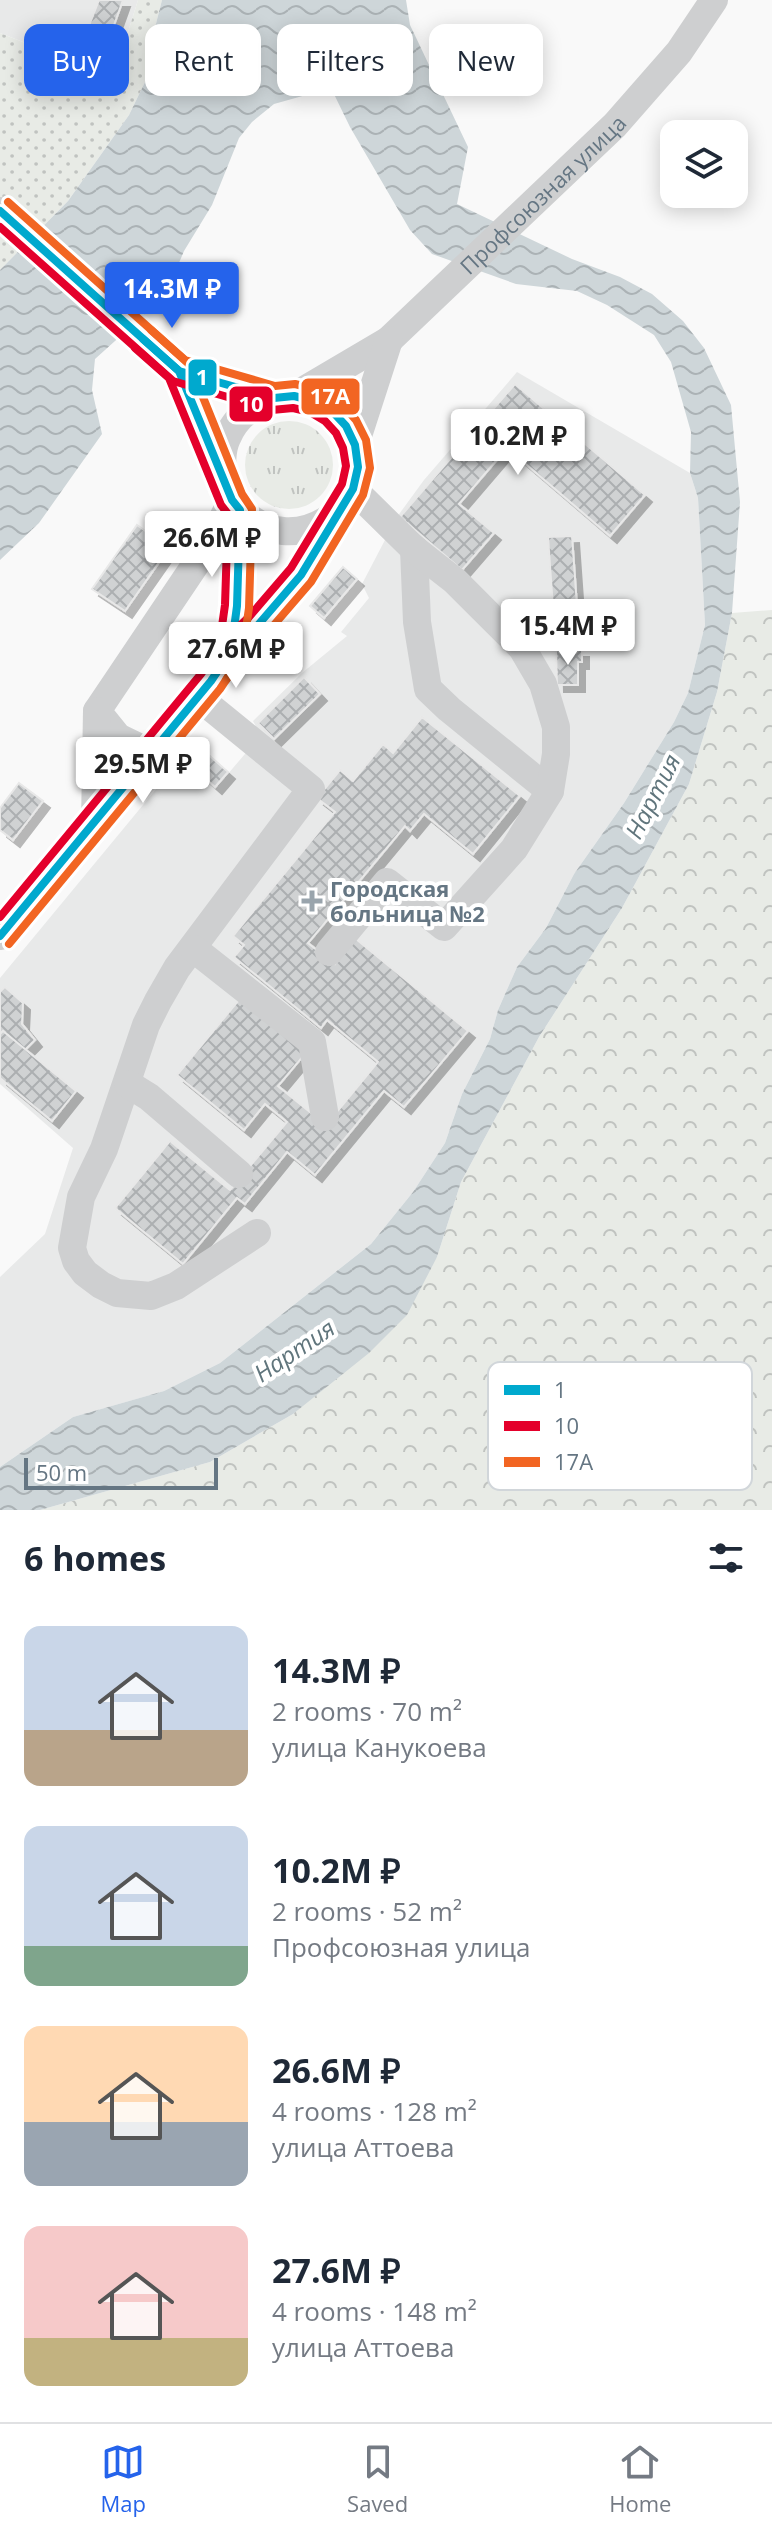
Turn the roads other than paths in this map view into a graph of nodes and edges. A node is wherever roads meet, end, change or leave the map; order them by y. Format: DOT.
graph roads {
  1 [pos="714,0"];
  2 [pos="1,212"];
  3 [pos="389,340"];
  4 [pos="179,371"];
  5 [pos="284,397"];
  6 [pos="355,445"];
  7 [pos="232,496"];
  8 [pos="347,499"];
  9 [pos="414,549"];
  10 [pos="231,651"];
  11 [pos="198,697"];
  12 [pos="97,711"];
  13 [pos="151,753"];
  14 [pos="550,791"];
  15 [pos="95,823"];
  16 [pos="0,936"];
  17 [pos="194,949"];
  18 [pos="329,952"];
  19 [pos="128,1084"];
  20 [pos="325,1117"];
  21 [pos="239,1174"];
  22 [pos="257,1233"];
  1 -- 3 [label="street, Профсоюзная улица"];
  2 -- 4 [label="street"];
  3 -- 5 [label="street, Профсоюзная улица"];
  3 -- 6 [label="street"];
  4 -- 5 [label="street"];
  4 -- 7 [label="street"];
  5 -- 6 [label="street"];
  5 -- 7 [label="street"];
  6 -- 8 [label="street"];
  7 -- 8 [label="street"];
  7 -- 10 [label="street"];
  7 -- 12 [label="street"];
  8 -- 9 [label="street"];
  8 -- 10 [label="street"];
  9 -- 14 [label="street"];
  9 -- 14 [label="street"];
  10 -- 11 [label="street"];
  11 -- 13 [label="street"];
  11 -- 17 [label="street"];
  12 -- 13 [label="street"];
  12 -- 15 [label="street"];
  13 -- 15 [label="street"];
  14 -- 18 [label="street"];
  15 -- 16 [label="street"];
  17 -- 19 [label="street"];
  17 -- 20 [label="street"];
  19 -- 21 [label="street"];
  19 -- 22 [label="street"];
}
